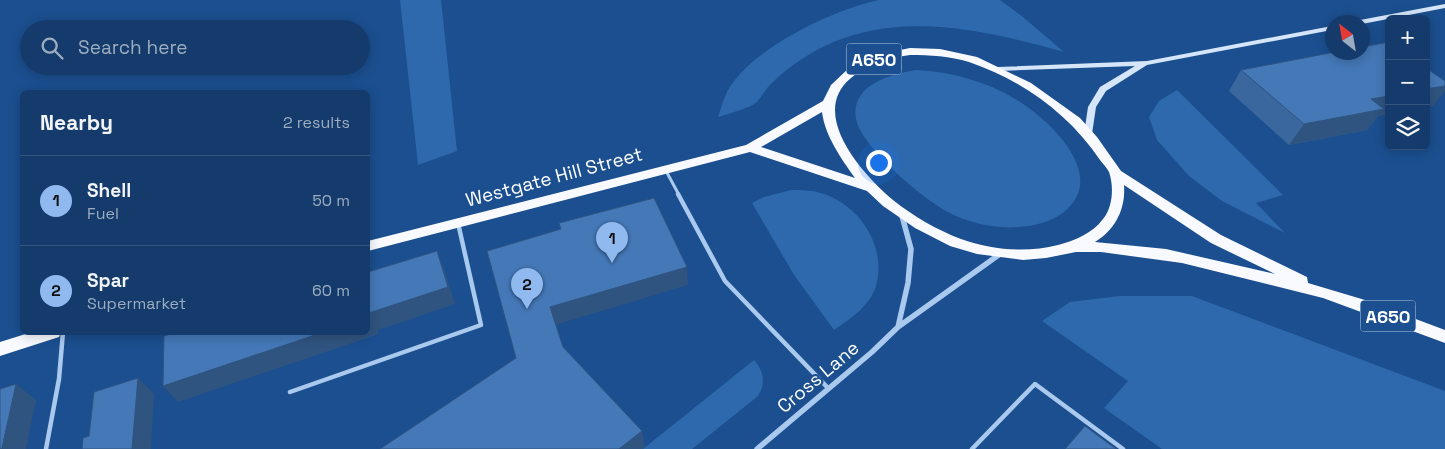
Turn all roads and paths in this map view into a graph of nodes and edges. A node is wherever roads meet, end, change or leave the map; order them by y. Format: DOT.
graph roads {
  1 [pos="1445,6"];
  2 [pos="1370,20"];
  3 [pos="1325,29"];
  4 [pos="1147,63"];
  5 [pos="998,69"];
  6 [pos="826,104"];
  7 [pos="1088,134"];
  8 [pos="750,148"];
  9 [pos="665,169"];
  10 [pos="1115,173"];
  11 [pos="871,187"];
  12 [pos="902,216"];
  13 [pos="458,223"];
  14 [pos="370,245"];
  15 [pos="1071,247"];
  16 [pos="1000,253"];
  17 [pos="1331,295"];
  18 [pos="898,327"];
  19 [pos="44,335"];
  20 [pos="63,335"];
  21 [pos="1445,337"];
  22 [pos="0,349"];
  23 [pos="828,388"];
  24 [pos="290,392"];
  25 [pos="46,449"];
  26 [pos="757,449"];
  27 [pos="972,449"];
  28 [pos="1124,449"];
  1 -- 2 [label="main road"];
  3 -- 4 [label="main road"];
  4 -- 5 [label="main road"];
  4 -- 7 [label="main road"];
  5 -- 6 [label="highway, A650"];
  5 -- 7 [label="highway, A650"];
  6 -- 8 [label="highway, Westgate Hill Street"];
  6 -- 11 [label="highway, A650"];
  7 -- 10 [label="highway, A650"];
  8 -- 9 [label="highway, Westgate Hill Street"];
  8 -- 11 [label="highway, A650"];
  9 -- 13 [label="highway, Westgate Hill Street"];
  9 -- 23 [label="lane"];
  10 -- 15 [label="highway, A650"];
  10 -- 17 [label="highway, A650"];
  11 -- 12 [label="highway, A650"];
  12 -- 16 [label="highway, A650"];
  12 -- 18 [label="street"];
  13 -- 14 [label="highway, Westgate Hill Street"];
  13 -- 24 [label="lane"];
  15 -- 16 [label="highway, A650"];
  15 -- 17 [label="highway, A650"];
  16 -- 18 [label="street, Cross Lane"];
  17 -- 21 [label="highway, A650"];
  18 -- 23 [label="street, Cross Lane"];
  19 -- 22 [label="highway"];
  20 -- 25 [label="lane"];
  23 -- 26 [label="street, Cross Lane"];
  27 -- 28 [label="lane"];
}
